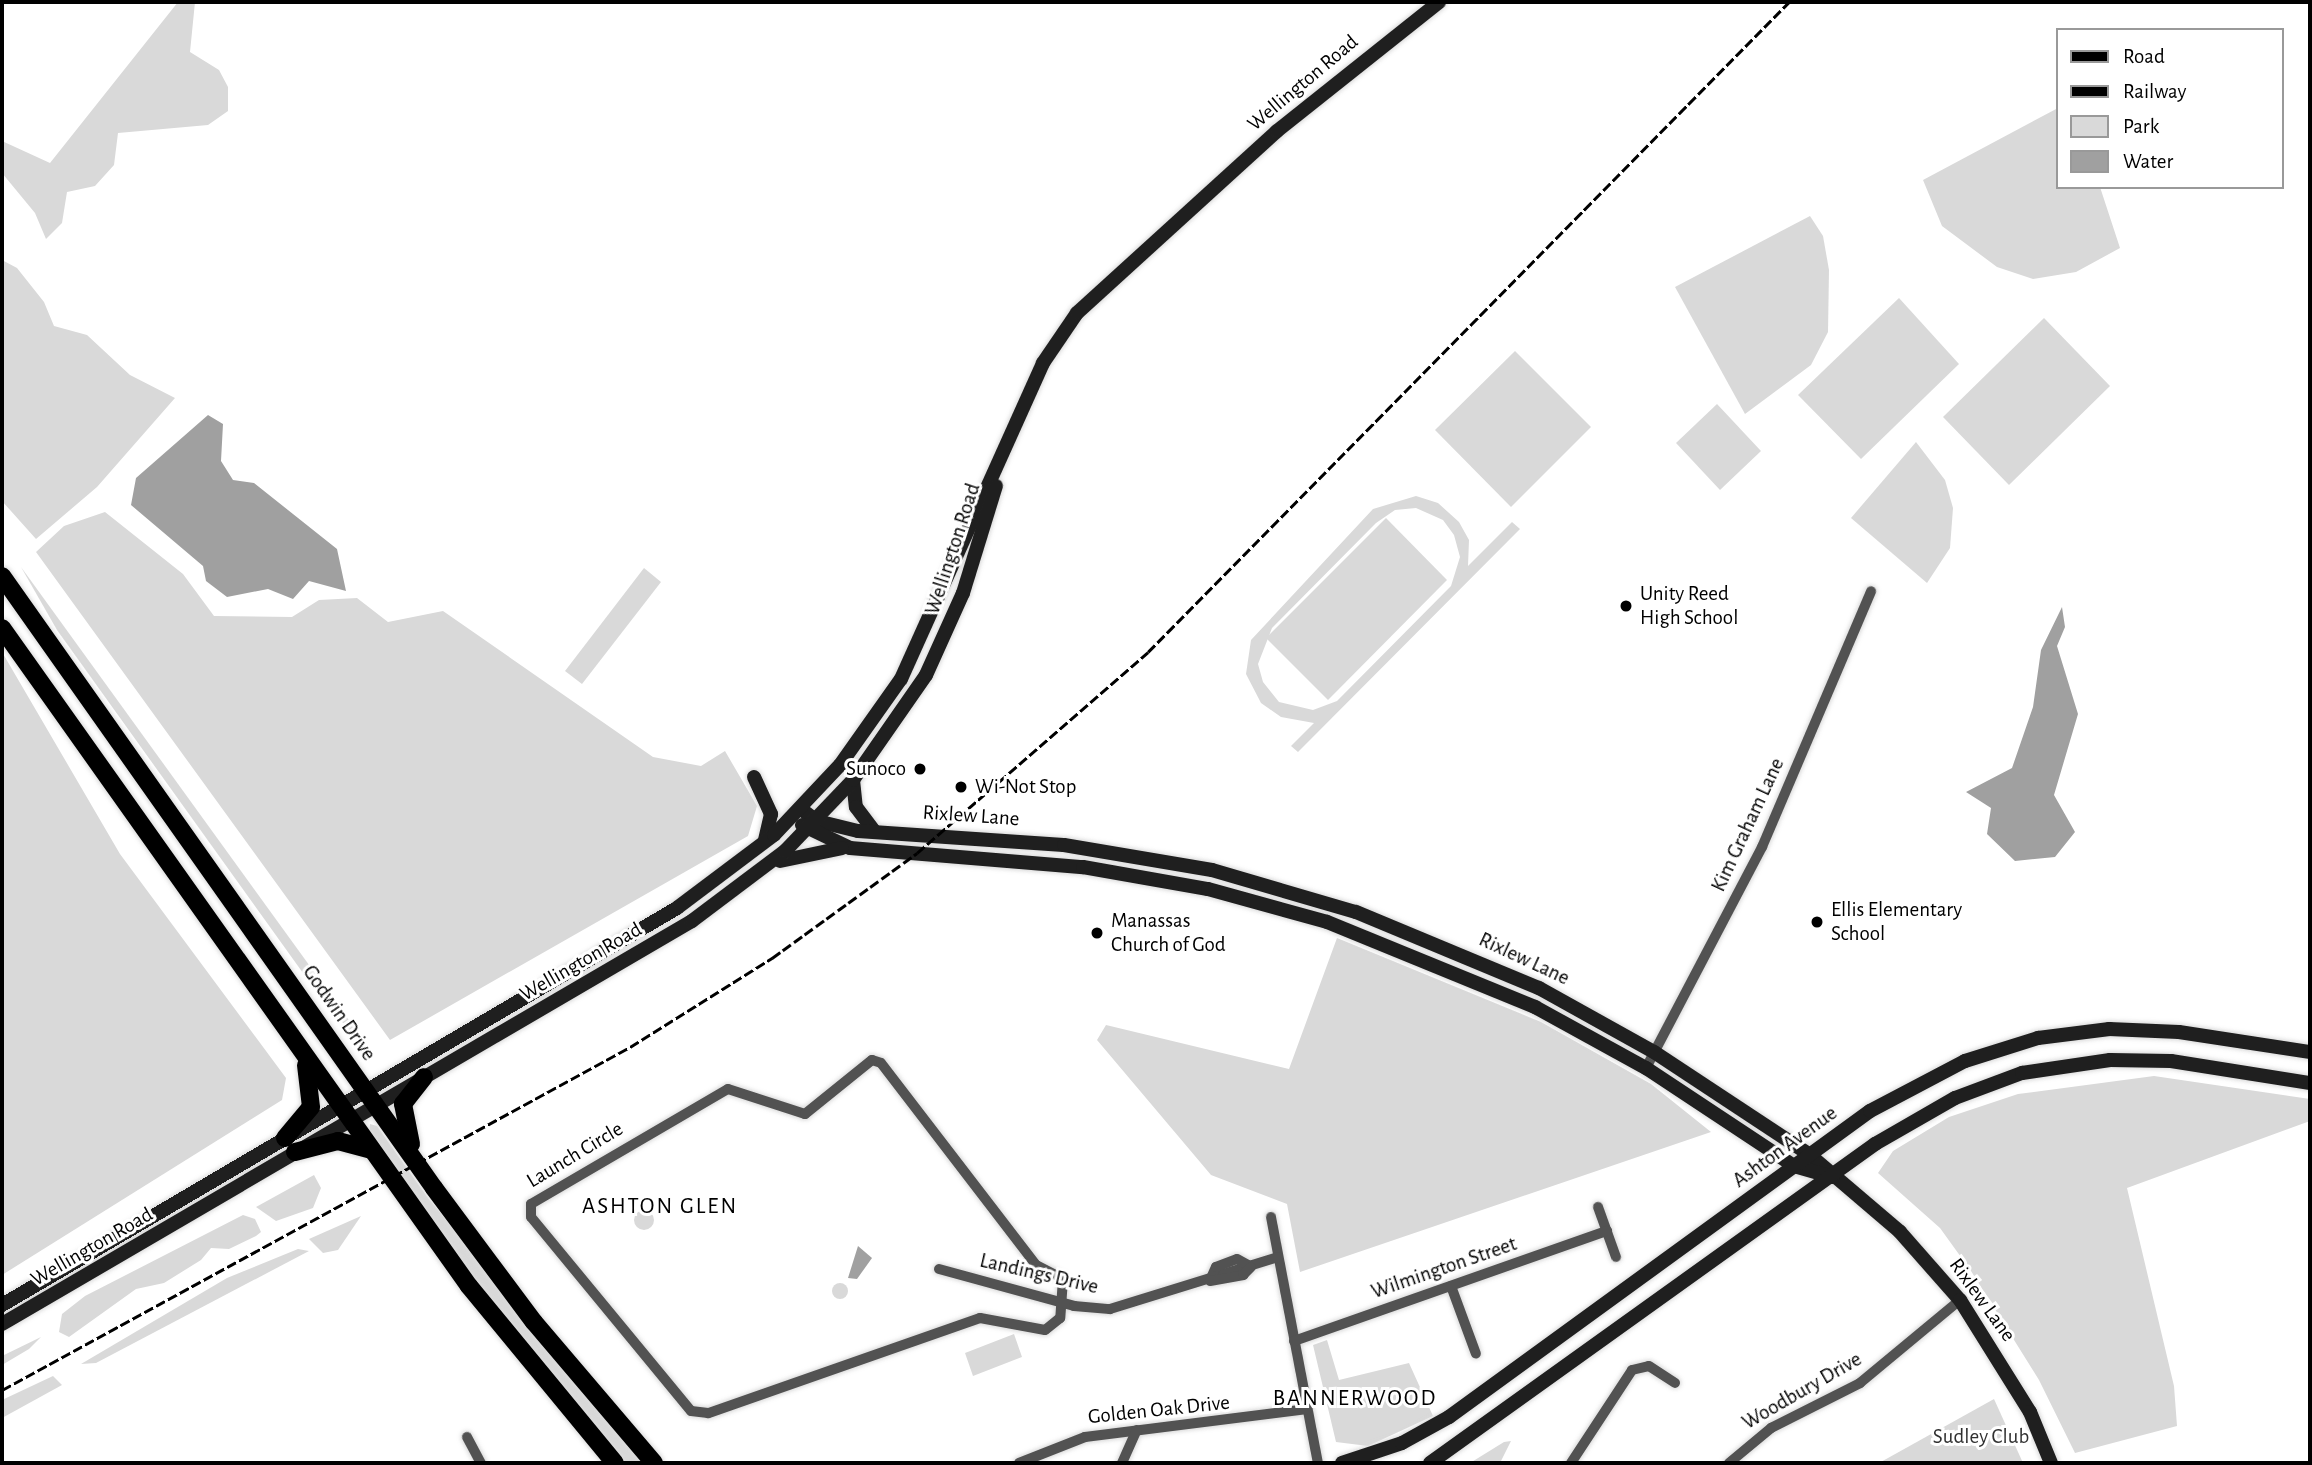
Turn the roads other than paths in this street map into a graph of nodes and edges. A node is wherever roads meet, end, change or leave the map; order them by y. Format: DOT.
graph roads {
  1 [pos="1439,2"];
  2 [pos="1001,464"];
  3 [pos="2,576"];
  4 [pos="1871,591"];
  5 [pos="2,628"];
  6 [pos="754,777"];
  7 [pos="853,780"];
  8 [pos="797,813"];
  9 [pos="812,825"];
  10 [pos="875,832"];
  11 [pos="763,844"];
  12 [pos="850,848"];
  13 [pos="758,874"];
  14 [pos="302,1052"];
  15 [pos="1654,1052"];
  16 [pos="2310,1052"];
  17 [pos="1646,1068"];
  18 [pos="424,1077"];
  19 [pos="2310,1083"];
  20 [pos="366,1091"];
  21 [pos="341,1107"];
  22 [pos="377,1107"];
  23 [pos="353,1123"];
  24 [pos="290,1145"];
  25 [pos="372,1150"];
  26 [pos="1810,1155"];
  27 [pos="418,1164"];
  28 [pos="1794,1166"];
  29 [pos="1833,1177"];
  30 [pos="1598,1207"];
  31 [pos="1271,1217"];
  32 [pos="1607,1231"];
  33 [pos="1278,1257"];
  34 [pos="1616,1257"];
  35 [pos="1251,1267"];
  36 [pos="939,1269"];
  37 [pos="1210,1281"];
  38 [pos="1451,1286"];
  39 [pos="1960,1300"];
  40 [pos="1065,1304"];
  41 [pos="2,1305"];
  42 [pos="2,1324"];
  43 [pos="1294,1341"];
  44 [pos="1476,1354"];
  45 [pos="1675,1383"];
  46 [pos="1307,1409"];
  47 [pos="1137,1430"];
  48 [pos="467,1437"];
  49 [pos="481,1463"];
  50 [pos="615,1463"];
  51 [pos="654,1463"];
  52 [pos="1019,1463"];
  53 [pos="1122,1463"];
  54 [pos="1318,1463"];
  55 [pos="1342,1463"];
  56 [pos="1430,1463"];
  57 [pos="1571,1463"];
  58 [pos="1729,1463"];
  59 [pos="2051,1463"];
  1 -- 2 [label="main road, Wellington Road"];
  2 -- 7 [label="main road, Wellington Road"];
  2 -- 8 [label="main road, Wellington Road"];
  3 -- 20 [label="main road, Godwin Drive"];
  4 -- 15 [label="street, Kim Graham Lane"];
  5 -- 14 [label="main road"];
  6 -- 11 [label="main road"];
  7 -- 9 [label="main road, Wellington Road"];
  7 -- 10 [label="main road"];
  8 -- 9 [label="main road, Rixlew Lane"];
  8 -- 11 [label="main road, Wellington Road"];
  9 -- 10 [label="main road, Rixlew Lane"];
  9 -- 12 [label="main road, Rixlew Lane"];
  9 -- 13 [label="main road, Wellington Road"];
  10 -- 15 [label="main road, Rixlew Lane"];
  11 -- 20 [label="main road, Wellington Road"];
  12 -- 13 [label="main road"];
  12 -- 17 [label="main road, Rixlew Lane"];
  13 -- 18 [label="main road, Wellington Road"];
  14 -- 21 [label="main road"];
  14 -- 24 [label="main road"];
  15 -- 17 [label="street, Kim Graham Lane"];
  15 -- 26 [label="main road, Rixlew Lane"];
  16 -- 26 [label="main road, Ashton Avenue"];
  17 -- 28 [label="main road, Rixlew Lane"];
  18 -- 22 [label="main road, Wellington Road"];
  18 -- 27 [label="main road"];
  19 -- 29 [label="main road"];
  20 -- 21 [label="main road, Wellington Road"];
  20 -- 22 [label="main road, Godwin Drive"];
  21 -- 23 [label="main road"];
  21 -- 24 [label="main road, Wellington Road"];
  22 -- 23 [label="main road, Wellington Road"];
  22 -- 27 [label="main road, Godwin Drive"];
  23 -- 24 [label="main road, Wellington Road"];
  23 -- 25 [label="main road"];
  24 -- 25 [label="main road"];
  24 -- 41 [label="main road, Wellington Road"];
  24 -- 42 [label="main road, Wellington Road"];
  25 -- 50 [label="main road"];
  26 -- 28 [label="main road, Ashton Avenue"];
  26 -- 29 [label="main road, Rixlew Lane"];
  27 -- 51 [label="main road, Godwin Drive"];
  28 -- 29 [label="main road, Rixlew Lane"];
  28 -- 55 [label="main road, Ashton Avenue"];
  29 -- 39 [label="main road, Rixlew Lane"];
  29 -- 56 [label="main road"];
  30 -- 32 [label="street"];
  31 -- 33 [label="street"];
  32 -- 34 [label="street"];
  32 -- 38 [label="street, Wilmington Street"];
  33 -- 35 [label="street, Landings Drive"];
  33 -- 43 [label="street"];
  35 -- 37 [label="street, Landings Drive"];
  35 -- 37 [label="street, Landings Drive"];
  36 -- 40 [label="street, Landings Drive"];
  37 -- 40 [label="street, Landings Drive"];
  38 -- 43 [label="street, Wilmington Street"];
  38 -- 44 [label="street"];
  39 -- 58 [label="street, Woodbury Drive"];
  39 -- 59 [label="main road, Rixlew Lane"];
  40 -- 40 [label="street, Launch Circle"];
  43 -- 46 [label="street"];
  45 -- 57 [label="street"];
  46 -- 47 [label="street, Golden Oak Drive"];
  46 -- 54 [label="street"];
  47 -- 52 [label="street, Golden Oak Drive"];
  47 -- 53 [label="street"];
  48 -- 49 [label="street"];
}
